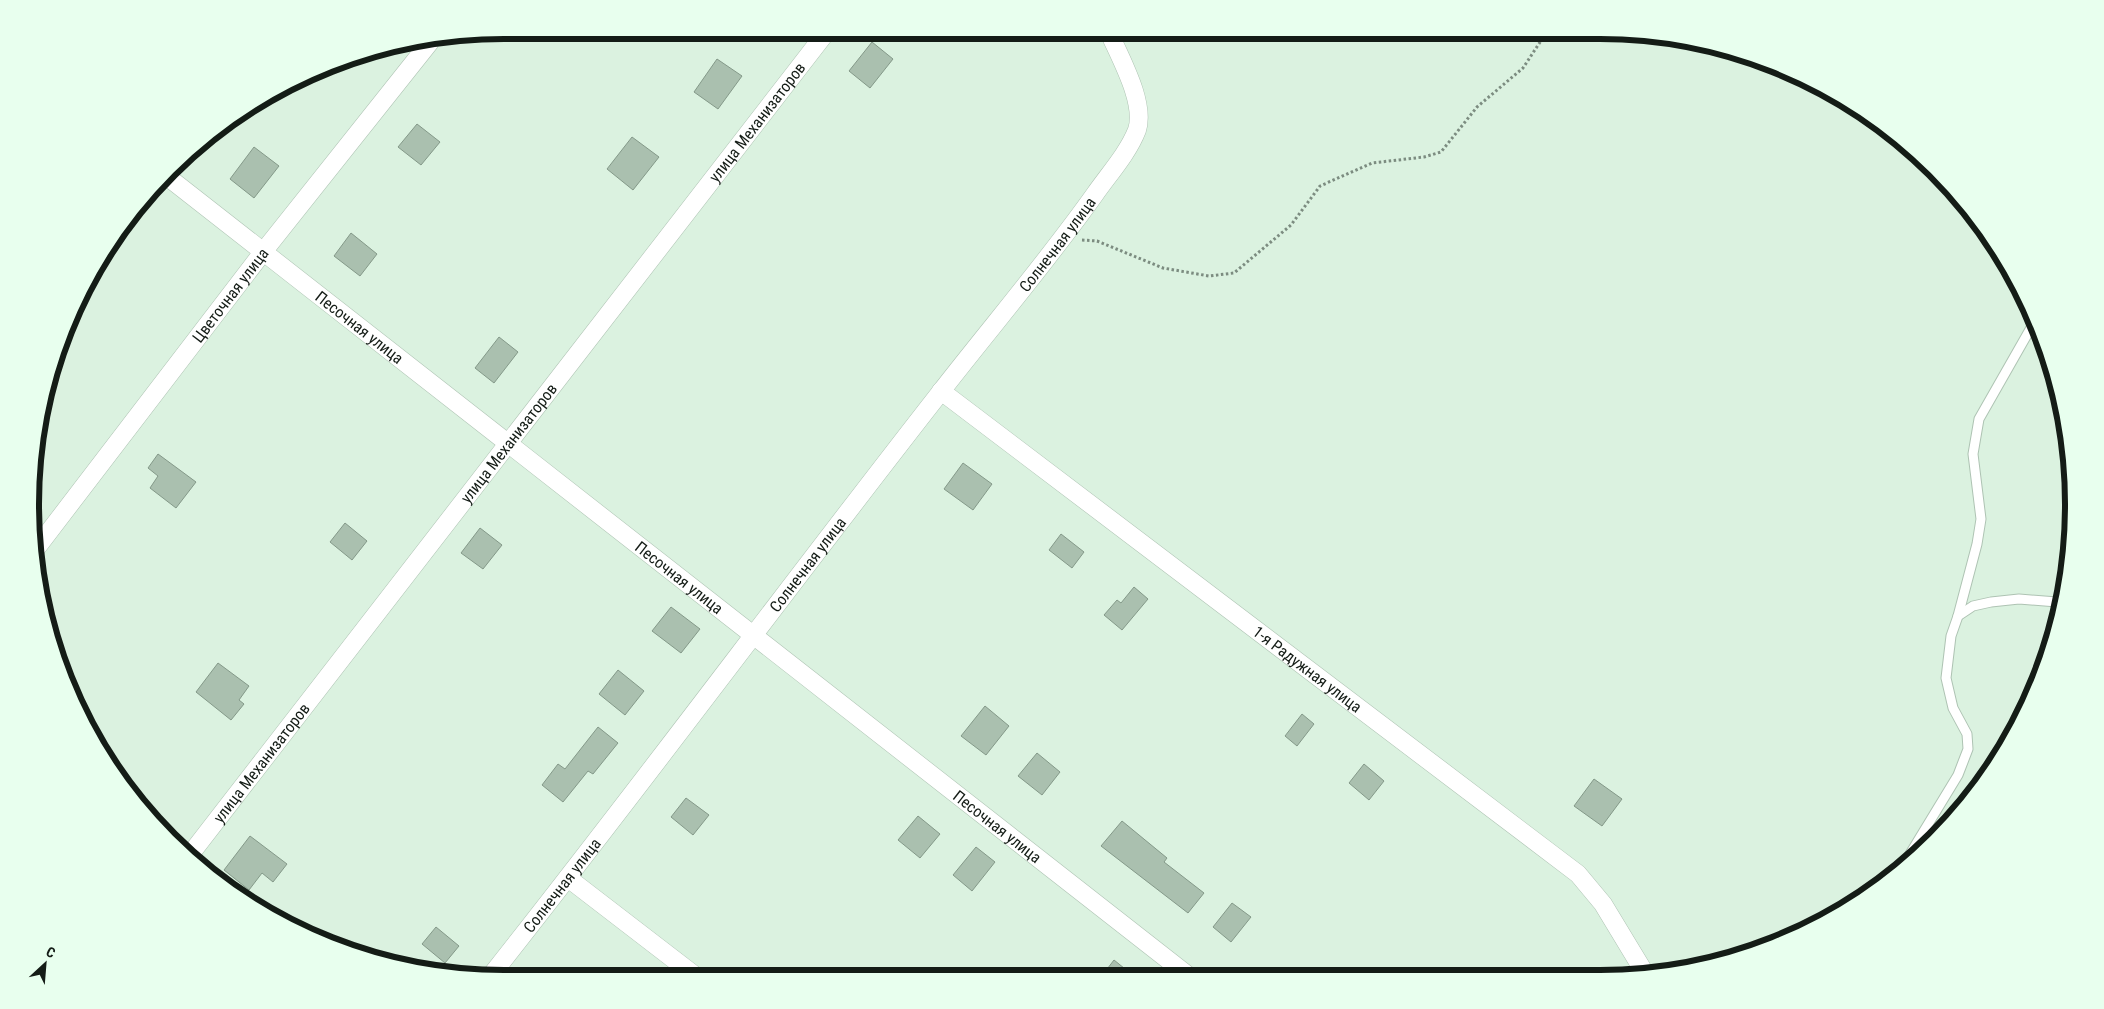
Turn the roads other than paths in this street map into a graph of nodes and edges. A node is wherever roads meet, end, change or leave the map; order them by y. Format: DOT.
graph roads {
  1 [pos="821,39"];
  2 [pos="1112,39"];
  3 [pos="427,46"];
  4 [pos="171,179"];
  5 [pos="263,252"];
  6 [pos="2031,328"];
  7 [pos="940,391"];
  8 [pos="508,443"];
  9 [pos="41,541"];
  10 [pos="2054,602"];
  11 [pos="1958,616"];
  12 [pos="752,635"];
  13 [pos="1912,850"];
  14 [pos="193,851"];
  15 [pos="568,878"];
  16 [pos="1642,968"];
  17 [pos="496,970"];
  18 [pos="688,970"];
  19 [pos="1181,970"];
  1 -- 8 [label="street, улица Механизаторов"];
  2 -- 7 [label="street, Солнечная улица"];
  3 -- 5 [label="street, Цветочная улица"];
  4 -- 5 [label="street, Песочная улица"];
  5 -- 8 [label="street, Песочная улица"];
  5 -- 9 [label="street, Цветочная улица"];
  6 -- 11 [label="lane"];
  7 -- 12 [label="street, Солнечная улица"];
  7 -- 16 [label="street, 1-я Радужная улица"];
  8 -- 12 [label="street, Песочная улица"];
  8 -- 14 [label="street, улица Механизаторов"];
  10 -- 11 [label="lane"];
  11 -- 13 [label="lane"];
  12 -- 15 [label="street, Солнечная улица"];
  12 -- 19 [label="street, Песочная улица"];
  15 -- 17 [label="street, Солнечная улица"];
  15 -- 18 [label="street"];
}
